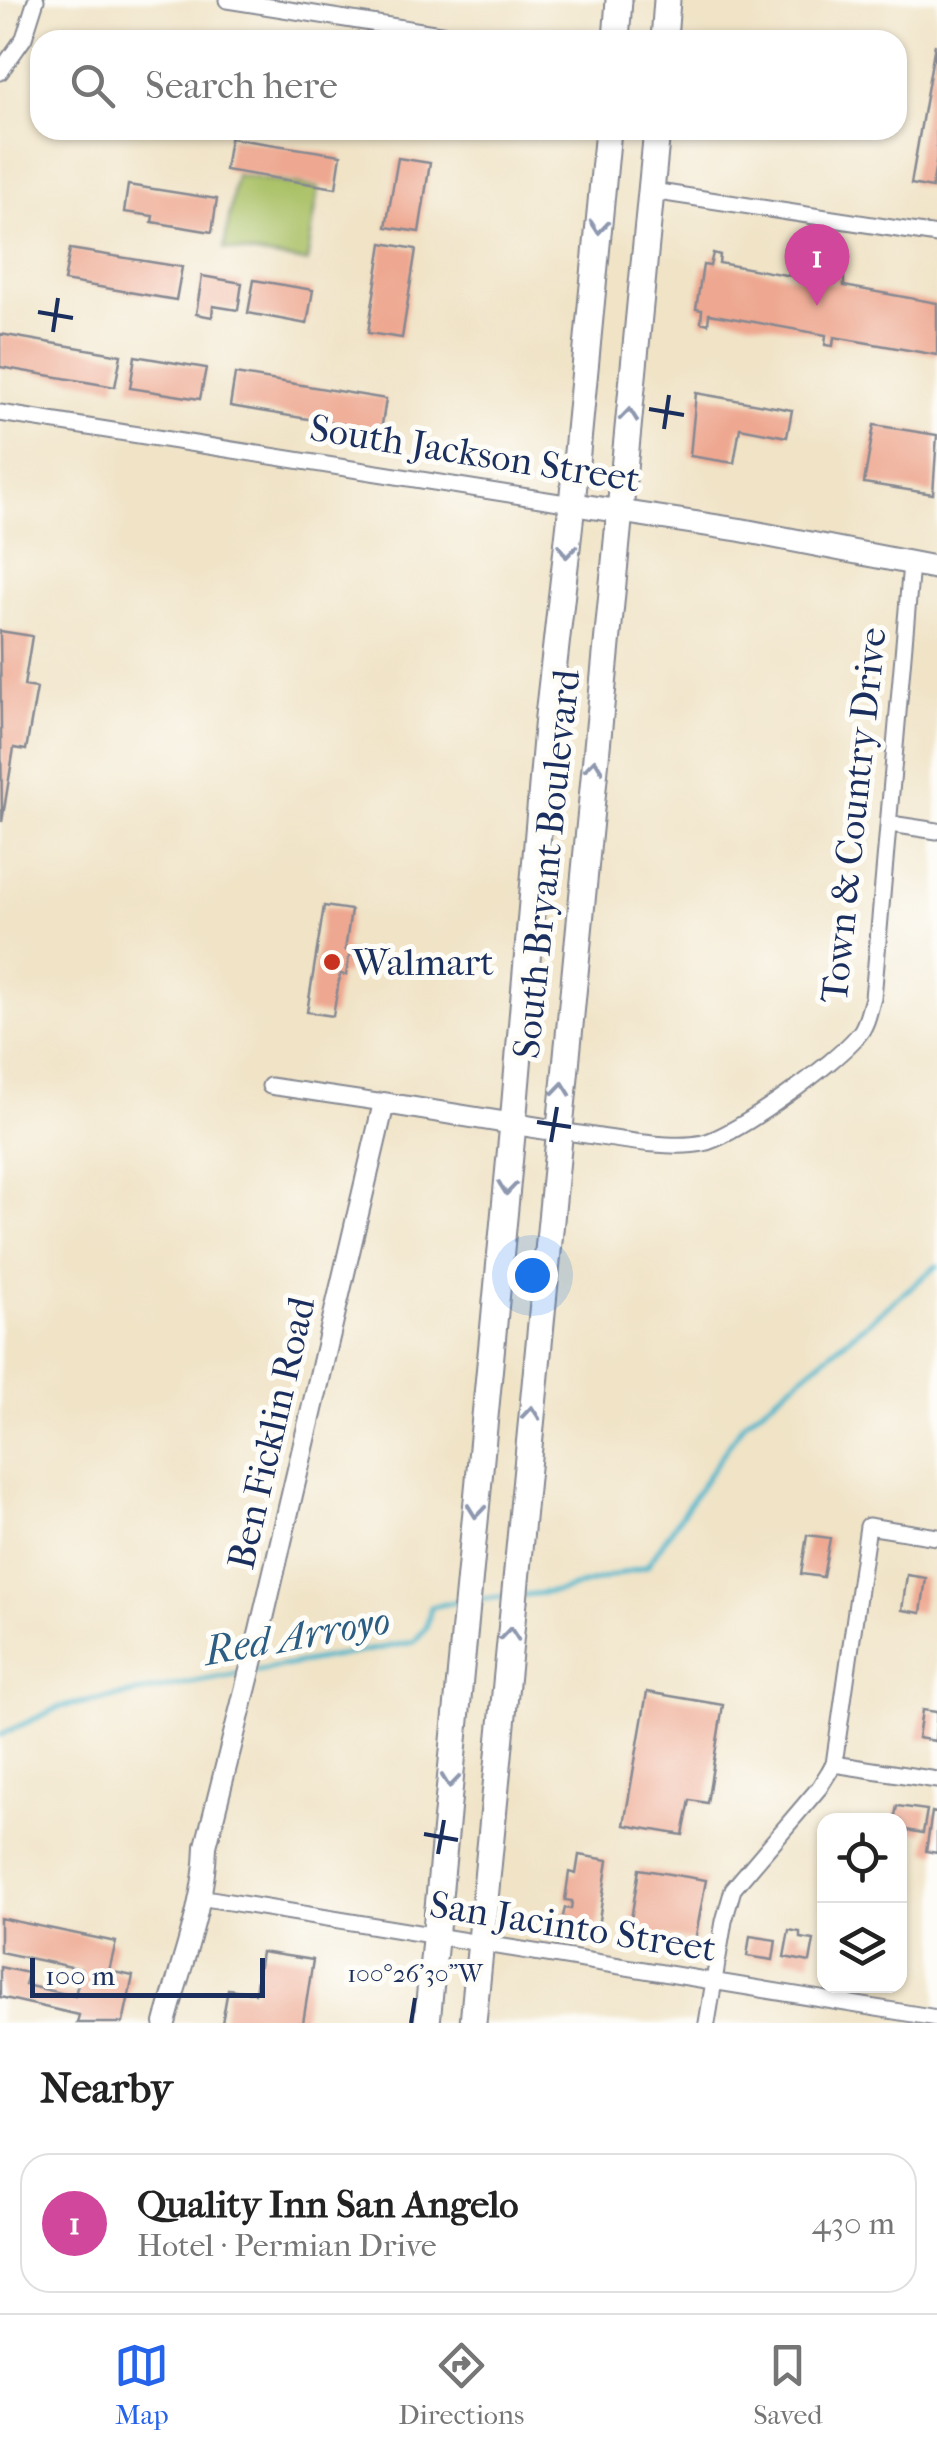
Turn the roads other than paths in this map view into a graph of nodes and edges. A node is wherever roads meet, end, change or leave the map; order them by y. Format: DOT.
graph roads {
  1 [pos="36,0"];
  2 [pos="228,0"];
  3 [pos="620,0"];
  4 [pos="667,0"];
  5 [pos="416,30"];
  6 [pos="617,30"];
  7 [pos="665,30"];
  8 [pos="0,72"];
  9 [pos="607,140"];
  10 [pos="656,140"];
  11 [pos="652,191"];
  12 [pos="937,235"];
  13 [pos="0,413"];
  14 [pos="572,504"];
  15 [pos="619,512"];
  16 [pos="910,564"];
  17 [pos="937,568"];
  18 [pos="890,824"];
  19 [pos="937,830"];
  20 [pos="270,1086"];
  21 [pos="384,1103"];
  22 [pos="514,1124"];
  23 [pos="558,1130"];
  24 [pos="937,1538"];
  25 [pos="834,1764"];
  26 [pos="937,1780"];
  27 [pos="199,1897"];
  28 [pos="435,1936"];
  29 [pos="481,1944"];
  30 [pos="714,1982"];
  31 [pos="937,2018"];
  32 [pos="165,2023"];
  33 [pos="427,2023"];
  34 [pos="473,2023"];
  35 [pos="707,2023"];
  1 -- 8 [label="street"];
  2 -- 5 [label="street"];
  3 -- 6 [label="main road"];
  4 -- 7 [label="main road"];
  9 -- 14 [label="main road, South Bryant Boulevard, one-way"];
  10 -- 11 [label="main road, South Bryant Boulevard"];
  11 -- 12 [label="street"];
  15 -- 11 [label="main road, South Bryant Boulevard, one-way"];
  13 -- 14 [label="street, South Jackson Street"];
  14 -- 15 [label="main road, South Jackson Street"];
  14 -- 22 [label="main road, South Bryant Boulevard, one-way"];
  15 -- 16 [label="main road, South Jackson Street"];
  23 -- 15 [label="main road, South Bryant Boulevard, one-way"];
  16 -- 17 [label="main road, South Jackson Street"];
  16 -- 18 [label="street, Town & Country Drive"];
  18 -- 19 [label="street"];
  18 -- 23 [label="street, Town & Country Drive"];
  20 -- 21 [label="street"];
  21 -- 22 [label="street"];
  21 -- 27 [label="street, Ben Ficklin Road"];
  22 -- 23 [label="street"];
  22 -- 28 [label="main road, South Bryant Boulevard, one-way"];
  29 -- 23 [label="main road, South Bryant Boulevard, one-way"];
  24 -- 25 [label="street"];
  25 -- 26 [label="street"];
  25 -- 30 [label="street"];
  27 -- 28 [label="street, San Jacinto Street"];
  27 -- 32 [label="street, Ben Ficklin Road"];
  28 -- 29 [label="street, San Jacinto Street"];
  28 -- 33 [label="main road, South Bryant Boulevard"];
  29 -- 30 [label="street, San Jacinto Street"];
  29 -- 34 [label="main road, South Bryant Boulevard"];
  30 -- 31 [label="street, San Jacinto Street"];
  30 -- 35 [label="street"];
}
